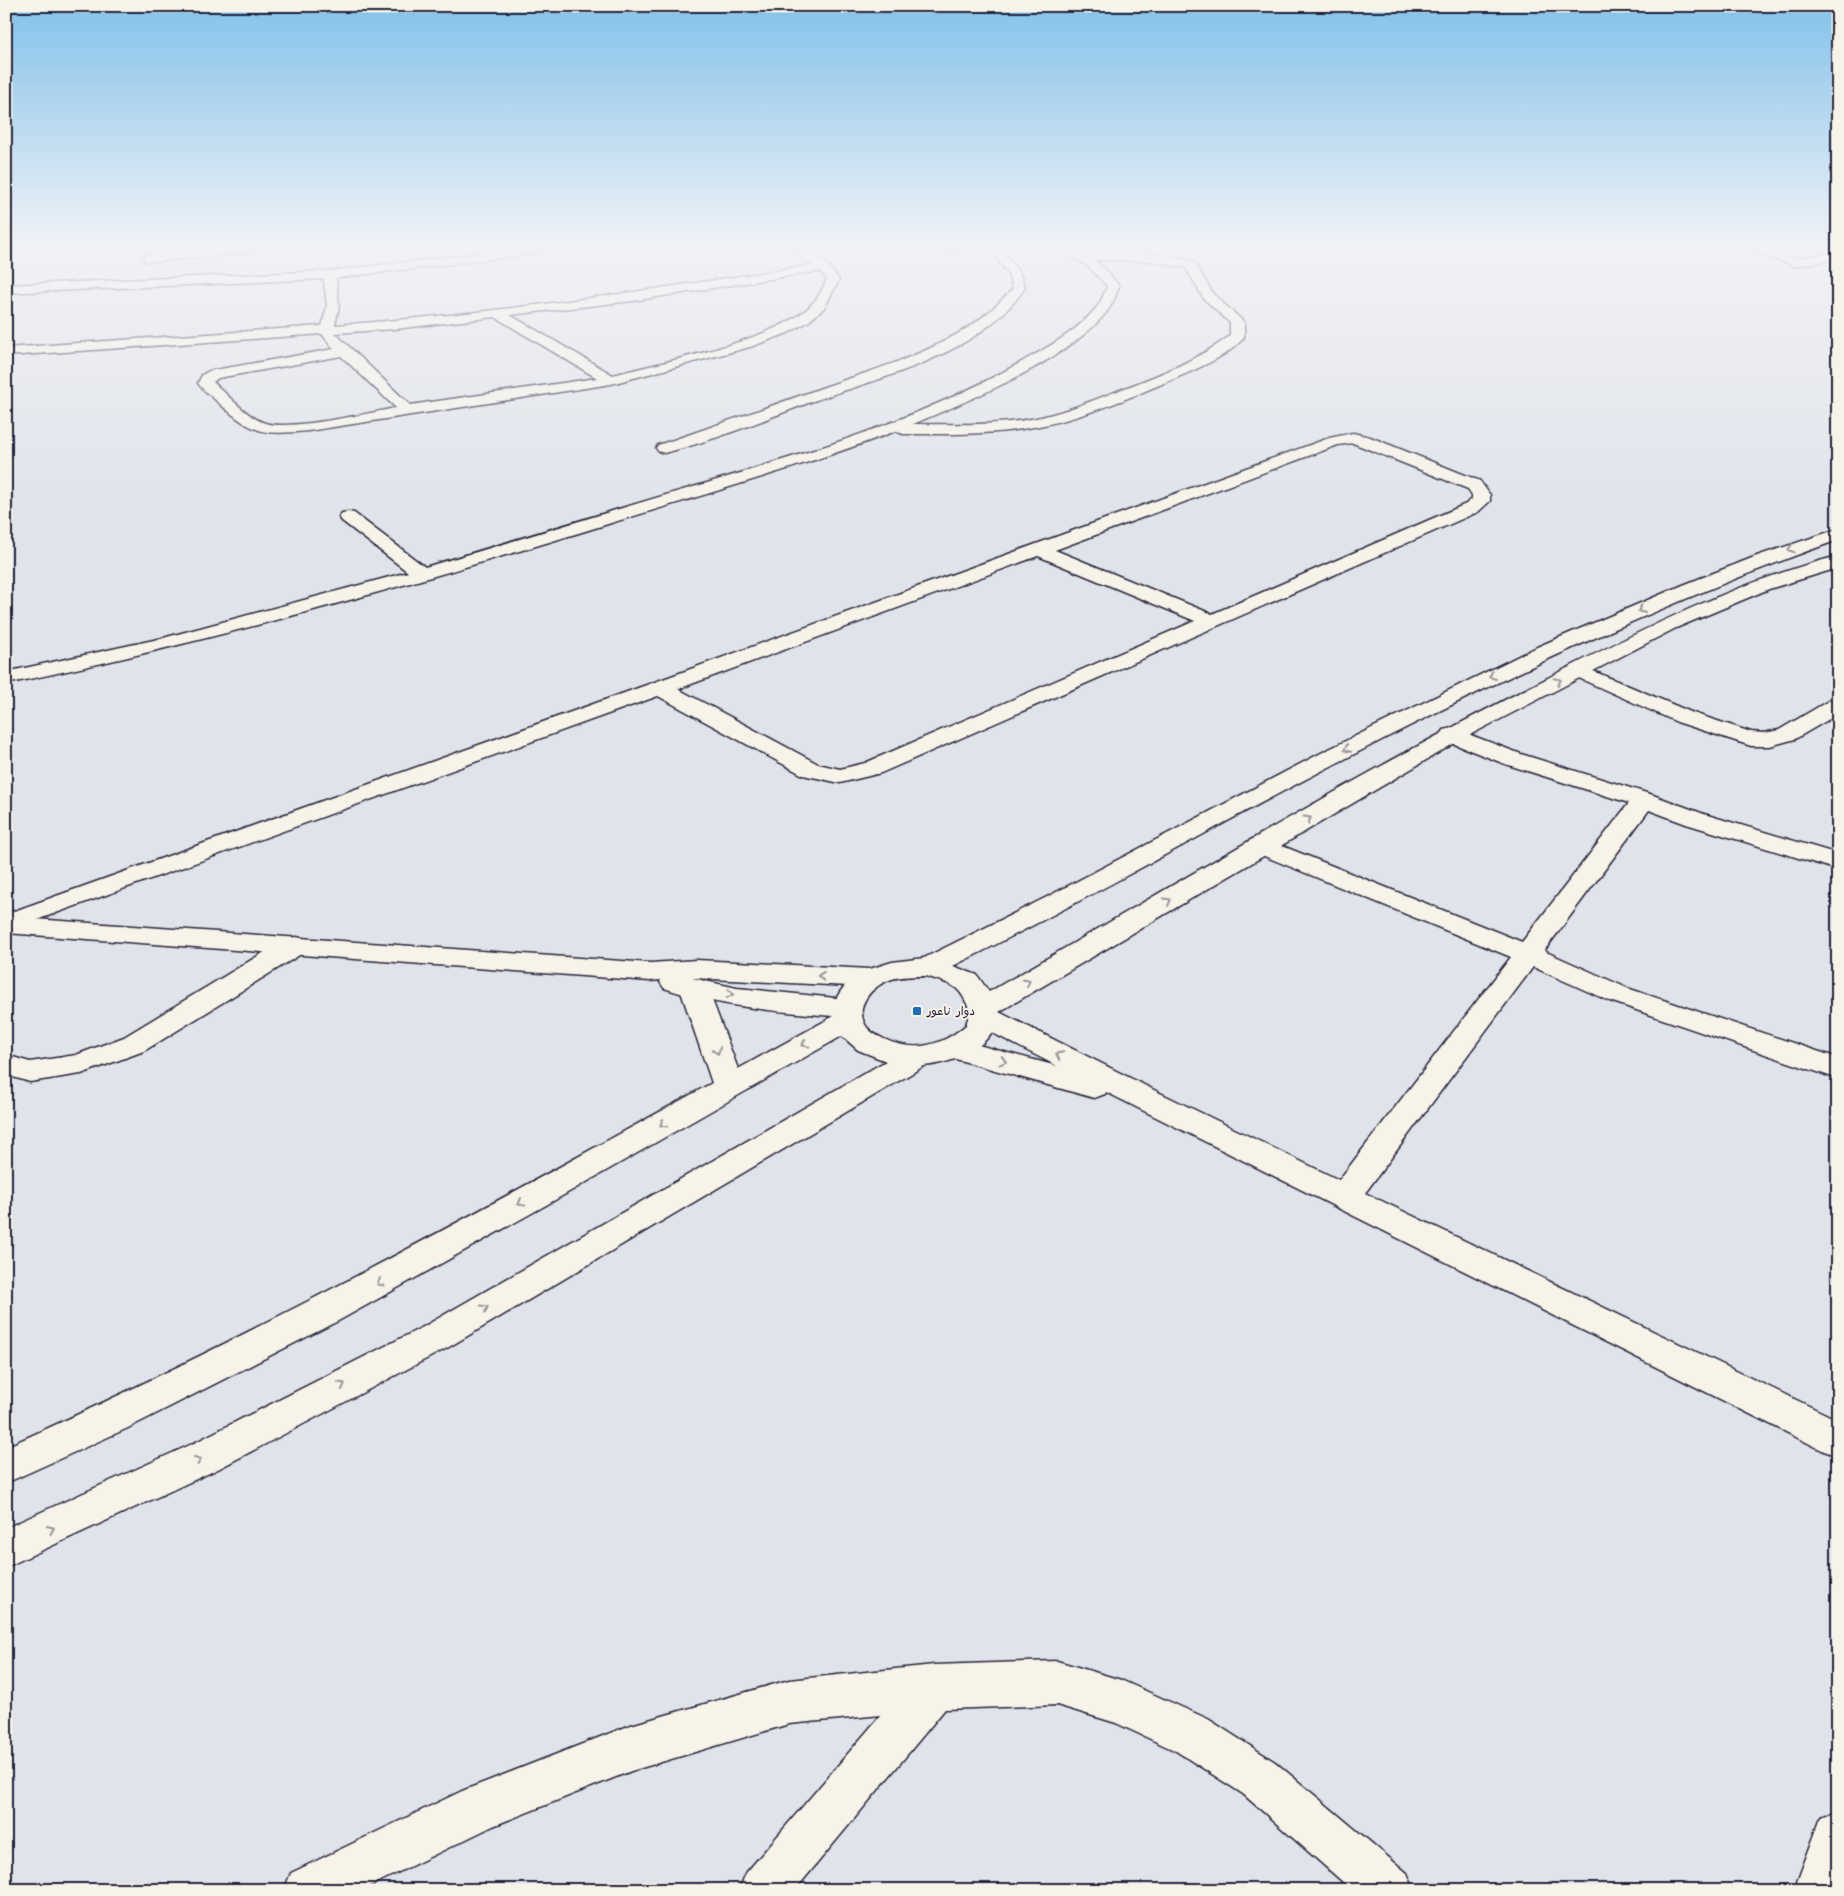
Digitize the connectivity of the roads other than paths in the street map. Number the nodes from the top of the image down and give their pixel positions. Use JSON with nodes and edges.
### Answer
{"nodes":[{"id":1,"x":223,"y":338,"type":"edge"},
{"id":2,"x":333,"y":338,"type":"edge"},
{"id":3,"x":541,"y":338,"type":"edge"},
{"id":4,"x":760,"y":338,"type":"edge"},
{"id":5,"x":960,"y":338,"type":"edge"},
{"id":6,"x":1068,"y":338,"type":"edge"},
{"id":7,"x":1236,"y":338,"type":"edge"},
{"id":8,"x":344,"y":351,"type":"junction"},
{"id":9,"x":6,"y":352,"type":"edge"},
{"id":10,"x":611,"y":380,"type":"junction"},
{"id":11,"x":407,"y":410,"type":"junction"},
{"id":12,"x":892,"y":428,"type":"junction"},
{"id":13,"x":664,"y":448,"type":"dead end"},
{"id":14,"x":348,"y":517,"type":"dead end"},
{"id":15,"x":1838,"y":534,"type":"edge"},
{"id":16,"x":1039,"y":550,"type":"junction"},
{"id":17,"x":1838,"y":562,"type":"edge"},
{"id":18,"x":423,"y":575,"type":"junction"},
{"id":19,"x":1213,"y":621,"type":"junction"},
{"id":20,"x":1579,"y":670,"type":"junction"},
{"id":21,"x":6,"y":678,"type":"edge"},
{"id":22,"x":660,"y":688,"type":"junction"},
{"id":23,"x":1838,"y":705,"type":"edge"},
{"id":24,"x":1452,"y":735,"type":"junction"},
{"id":25,"x":1644,"y":800,"type":"junction"},
{"id":26,"x":1261,"y":846,"type":"junction"},
{"id":27,"x":1838,"y":862,"type":"edge"},
{"id":28,"x":6,"y":924,"type":"edge"},
{"id":29,"x":296,"y":945,"type":"junction"},
{"id":30,"x":1528,"y":954,"type":"junction"},
{"id":31,"x":929,"y":968,"type":"junction"},
{"id":32,"x":650,"y":972,"type":"junction"},
{"id":33,"x":869,"y":978,"type":"junction"},
{"id":34,"x":694,"y":989,"type":"junction"},
{"id":35,"x":985,"y":1012,"type":"junction"},
{"id":36,"x":847,"y":1015,"type":"junction"},
{"id":37,"x":956,"y":1049,"type":"junction"},
{"id":38,"x":917,"y":1057,"type":"junction"},
{"id":39,"x":6,"y":1065,"type":"edge"},
{"id":40,"x":1838,"y":1069,"type":"edge"},
{"id":41,"x":729,"y":1086,"type":"junction"},
{"id":42,"x":1149,"y":1101,"type":"junction"},
{"id":43,"x":1344,"y":1196,"type":"junction"},
{"id":44,"x":1838,"y":1439,"type":"edge"},
{"id":45,"x":6,"y":1466,"type":"edge"},
{"id":46,"x":6,"y":1548,"type":"edge"},
{"id":47,"x":934,"y":1687,"type":"junction"},
{"id":48,"x":1838,"y":1836,"type":"edge"},
{"id":49,"x":308,"y":1890,"type":"edge"},
{"id":50,"x":763,"y":1890,"type":"edge"},
{"id":51,"x":1390,"y":1890,"type":"edge"},
{"id":52,"x":1818,"y":1890,"type":"edge"}],
"edges":[{"from":1,"to":9,"type":"street"},
{"from":2,"to":8,"type":"street"},
{"from":3,"to":10,"type":"street"},
{"from":4,"to":10,"type":"street"},
{"from":5,"to":13,"type":"street"},
{"from":6,"to":12,"type":"street"},
{"from":7,"to":12,"type":"street"},
{"from":8,"to":11,"type":"street"},
{"from":8,"to":11,"type":"street"},
{"from":10,"to":11,"type":"street"},
{"from":12,"to":18,"type":"street"},
{"from":14,"to":18,"type":"street"},
{"from":15,"to":31,"type":"street","one_way":true},
{"from":16,"to":19,"type":"street"},
{"from":16,"to":19,"type":"street"},
{"from":16,"to":22,"type":"street"},
{"from":17,"to":20,"type":"street"},
{"from":18,"to":21,"type":"street"},
{"from":19,"to":22,"type":"street"},
{"from":20,"to":23,"type":"street"},
{"from":24,"to":20,"type":"street","one_way":true},
{"from":22,"to":28,"type":"street"},
{"from":24,"to":25,"type":"street"},
{"from":26,"to":24,"type":"street","one_way":true},
{"from":25,"to":27,"type":"street"},
{"from":25,"to":30,"type":"street"},
{"from":26,"to":30,"type":"street"},
{"from":35,"to":26,"type":"street","one_way":true},
{"from":28,"to":29,"type":"street"},
{"from":29,"to":32,"type":"street"},
{"from":29,"to":39,"type":"street"},
{"from":30,"to":40,"type":"street"},
{"from":30,"to":43,"type":"street"},
{"from":31,"to":33,"type":"street"},
{"from":31,"to":35,"type":"street"},
{"from":33,"to":32,"type":"street","one_way":true},
{"from":32,"to":34,"type":"street"},
{"from":33,"to":36,"type":"street"},
{"from":34,"to":36,"type":"street","one_way":true},
{"from":34,"to":41,"type":"street","one_way":true},
{"from":35,"to":37,"type":"street"},
{"from":42,"to":35,"type":"street","one_way":true},
{"from":36,"to":38,"type":"street"},
{"from":36,"to":41,"type":"street","one_way":true},
{"from":37,"to":38,"type":"street"},
{"from":37,"to":42,"type":"street","one_way":true},
{"from":46,"to":38,"type":"street","one_way":true},
{"from":41,"to":45,"type":"street","one_way":true},
{"from":42,"to":43,"type":"street"},
{"from":43,"to":44,"type":"street"},
{"from":47,"to":49,"type":"street"},
{"from":47,"to":50,"type":"street"},
{"from":47,"to":51,"type":"street"},
{"from":48,"to":52,"type":"street"}]}
